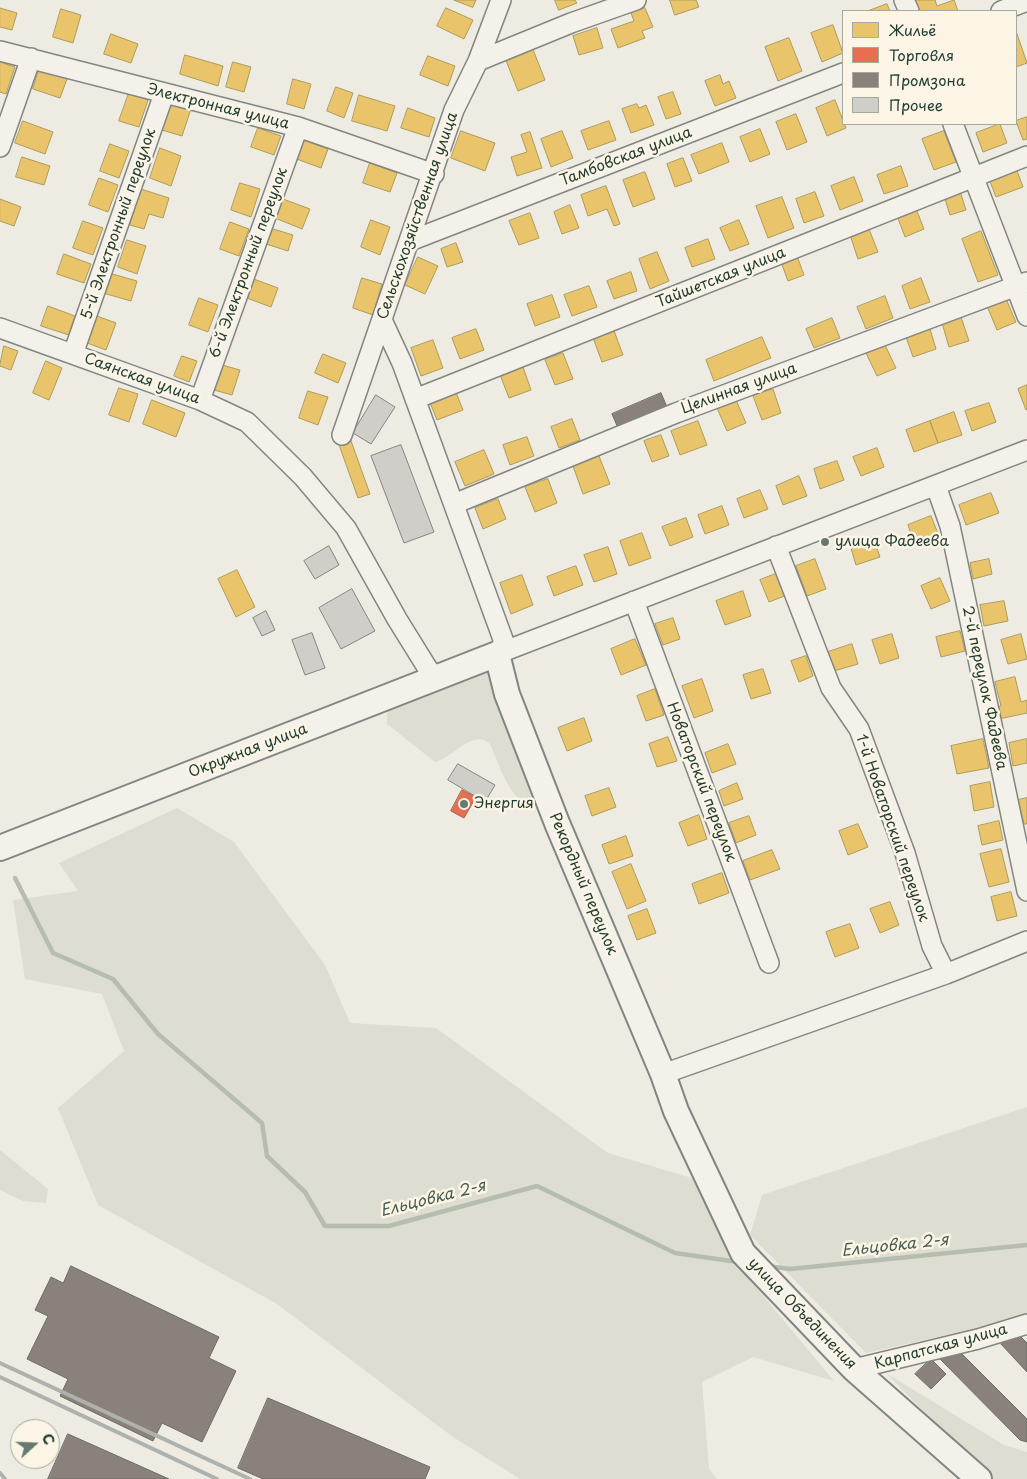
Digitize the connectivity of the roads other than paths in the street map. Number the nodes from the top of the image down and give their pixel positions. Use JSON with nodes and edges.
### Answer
{"nodes":[{"id":1,"x":501,"y":0,"type":"edge"},
{"id":2,"x":636,"y":0,"type":"edge"},
{"id":3,"x":1027,"y":1,"type":"edge"},
{"id":4,"x":1004,"y":10,"type":"edge"},
{"id":5,"x":0,"y":51,"type":"edge"},
{"id":6,"x":31,"y":58,"type":"junction"},
{"id":7,"x":478,"y":61,"type":"junction"},
{"id":8,"x":842,"y":73,"type":"edge"},
{"id":9,"x":164,"y":94,"type":"junction"},
{"id":10,"x":953,"y":125,"type":"edge"},
{"id":11,"x":298,"y":127,"type":"junction"},
{"id":12,"x":0,"y":147,"type":"edge"},
{"id":13,"x":1027,"y":156,"type":"edge"},
{"id":14,"x":434,"y":174,"type":"junction"},
{"id":15,"x":974,"y":176,"type":"junction"},
{"id":16,"x":410,"y":241,"type":"junction"},
{"id":17,"x":1022,"y":284,"type":"edge"},
{"id":18,"x":1027,"y":316,"type":"edge"},
{"id":19,"x":382,"y":320,"type":"junction"},
{"id":20,"x":0,"y":328,"type":"edge"},
{"id":21,"x":73,"y":354,"type":"junction"},
{"id":22,"x":415,"y":399,"type":"junction"},
{"id":23,"x":200,"y":400,"type":"junction"},
{"id":24,"x":342,"y":435,"type":"dead end"},
{"id":25,"x":1027,"y":450,"type":"edge"},
{"id":26,"x":936,"y":486,"type":"junction"},
{"id":27,"x":454,"y":504,"type":"junction"},
{"id":28,"x":776,"y":546,"type":"junction"},
{"id":29,"x":634,"y":601,"type":"junction"},
{"id":30,"x":497,"y":654,"type":"junction"},
{"id":31,"x":437,"y":678,"type":"junction"},
{"id":32,"x":0,"y":848,"type":"edge"},
{"id":33,"x":1027,"y":891,"type":"edge"},
{"id":34,"x":1027,"y":941,"type":"edge"},
{"id":35,"x":769,"y":963,"type":"dead end"},
{"id":36,"x":946,"y":974,"type":"junction"},
{"id":37,"x":663,"y":1074,"type":"junction"},
{"id":38,"x":676,"y":1111,"type":"joint"},
{"id":39,"x":1027,"y":1324,"type":"edge"},
{"id":40,"x":854,"y":1369,"type":"junction"},
{"id":41,"x":979,"y":1479,"type":"edge"}],
"edges":[{"from":1,"to":7,"type":"street","name":"Сельскохозяйственная улица"},
{"from":2,"to":7,"type":"street"},
{"from":3,"to":4,"type":"street"},
{"from":5,"to":6,"type":"street","name":"Электронная улица"},
{"from":6,"to":9,"type":"street","name":"Электронная улица"},
{"from":6,"to":12,"type":"street"},
{"from":7,"to":14,"type":"street","name":"Сельскохозяйственная улица"},
{"from":8,"to":16,"type":"street","name":"Тамбовская улица"},
{"from":9,"to":11,"type":"street","name":"Электронная улица"},
{"from":9,"to":21,"type":"street","name":"5-й Электронный переулок"},
{"from":10,"to":15,"type":"street"},
{"from":11,"to":14,"type":"street","name":"Электронная улица"},
{"from":11,"to":23,"type":"street","name":"6-й Электронный переулок"},
{"from":13,"to":15,"type":"street","name":"Тайшетская улица"},
{"from":14,"to":16,"type":"street","name":"Сельскохозяйственная улица"},
{"from":15,"to":17,"type":"street"},
{"from":15,"to":22,"type":"street","name":"Тайшетская улица"},
{"from":16,"to":19,"type":"street","name":"Сельскохозяйственная улица"},
{"from":17,"to":18,"type":"street"},
{"from":17,"to":27,"type":"street","name":"Целинная улица"},
{"from":19,"to":22,"type":"street"},
{"from":19,"to":24,"type":"street","name":"Сельскохозяйственная улица"},
{"from":20,"to":21,"type":"street","name":"Саянская улица"},
{"from":21,"to":23,"type":"street","name":"Саянская улица"},
{"from":22,"to":27,"type":"street"},
{"from":23,"to":31,"type":"street","name":"Саянская улица"},
{"from":25,"to":26,"type":"street"},
{"from":26,"to":28,"type":"street"},
{"from":26,"to":33,"type":"street","name":"2-й переулок Фадеева"},
{"from":27,"to":30,"type":"street"},
{"from":28,"to":29,"type":"street"},
{"from":28,"to":36,"type":"street","name":"1-й Новаторский переулок"},
{"from":29,"to":30,"type":"street"},
{"from":29,"to":35,"type":"street","name":"Новаторский переулок"},
{"from":30,"to":31,"type":"main road","name":"Окружная улица"},
{"from":30,"to":37,"type":"main road","name":"Рекордный переулок"},
{"from":31,"to":32,"type":"main road","name":"Окружная улица"},
{"from":34,"to":36,"type":"street"},
{"from":36,"to":37,"type":"street"},
{"from":37,"to":38,"type":"main road","name":"Рекордный переулок"},
{"from":38,"to":40,"type":"main road","name":"улица Объединения"},
{"from":39,"to":40,"type":"street","name":"Карпатская улица"},
{"from":40,"to":41,"type":"main road","name":"улица Объединения"}]}
